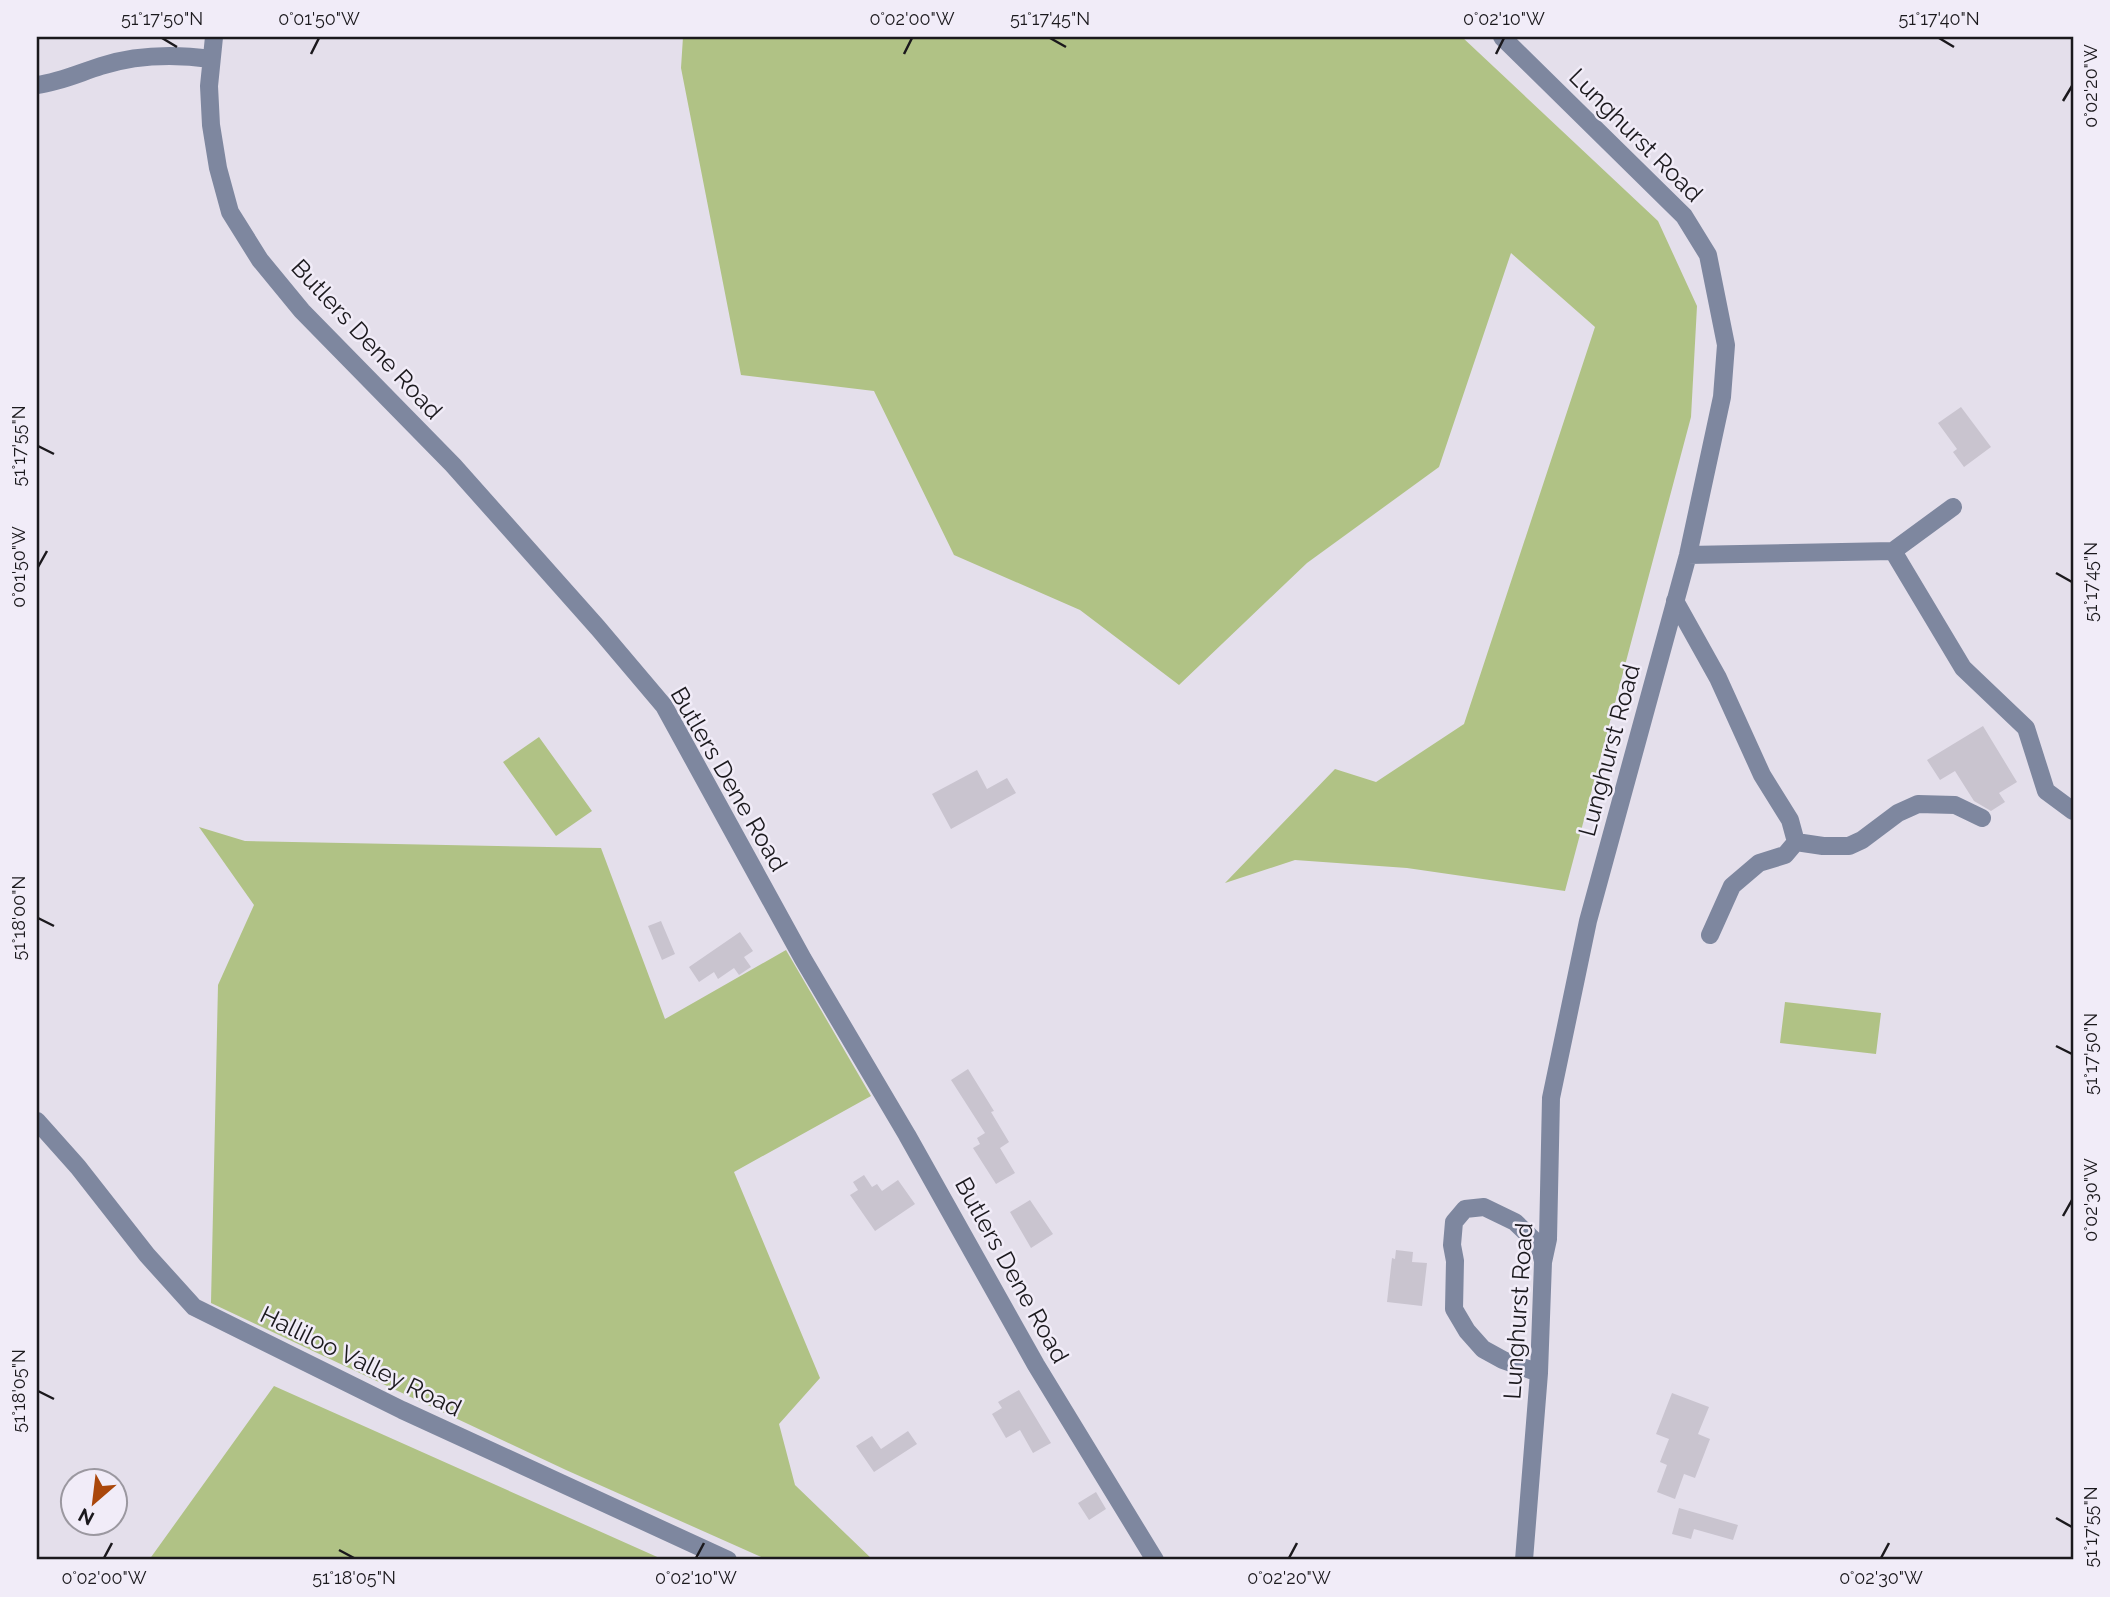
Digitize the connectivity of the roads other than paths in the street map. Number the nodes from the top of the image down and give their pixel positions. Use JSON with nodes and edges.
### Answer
{"nodes":[{"id":1,"x":214,"y":37,"type":"edge"},
{"id":2,"x":1502,"y":37,"type":"edge"},
{"id":3,"x":211,"y":59,"type":"junction"},
{"id":4,"x":37,"y":85,"type":"edge"},
{"id":5,"x":1953,"y":507,"type":"dead end"},
{"id":6,"x":1893,"y":551,"type":"junction"},
{"id":7,"x":1688,"y":555,"type":"junction"},
{"id":8,"x":1675,"y":601,"type":"junction"},
{"id":9,"x":2073,"y":811,"type":"edge"},
{"id":10,"x":1982,"y":818,"type":"dead end"},
{"id":11,"x":1796,"y":842,"type":"junction"},
{"id":12,"x":1710,"y":935,"type":"dead end"},
{"id":13,"x":37,"y":1121,"type":"edge"},
{"id":14,"x":1544,"y":1262,"type":"junction"},
{"id":15,"x":1539,"y":1373,"type":"junction"},
{"id":16,"x":728,"y":1560,"type":"edge"},
{"id":17,"x":1155,"y":1560,"type":"edge"},
{"id":18,"x":1524,"y":1560,"type":"edge"}],
"edges":[{"from":1,"to":3,"type":"street","name":"Butlers Dene Road"},
{"from":2,"to":7,"type":"street","name":"Lunghurst Road"},
{"from":3,"to":4,"type":"street"},
{"from":3,"to":17,"type":"street","name":"Butlers Dene Road"},
{"from":5,"to":6,"type":"street"},
{"from":6,"to":7,"type":"street"},
{"from":6,"to":9,"type":"street"},
{"from":7,"to":8,"type":"street","name":"Lunghurst Road"},
{"from":8,"to":11,"type":"street"},
{"from":8,"to":14,"type":"street","name":"Lunghurst Road"},
{"from":10,"to":11,"type":"street"},
{"from":11,"to":12,"type":"street"},
{"from":13,"to":16,"type":"street","name":"Halliloo Valley Road"},
{"from":14,"to":15,"type":"street","name":"Lunghurst Road"},
{"from":14,"to":15,"type":"street"},
{"from":15,"to":18,"type":"street","name":"Lunghurst Road"}]}
